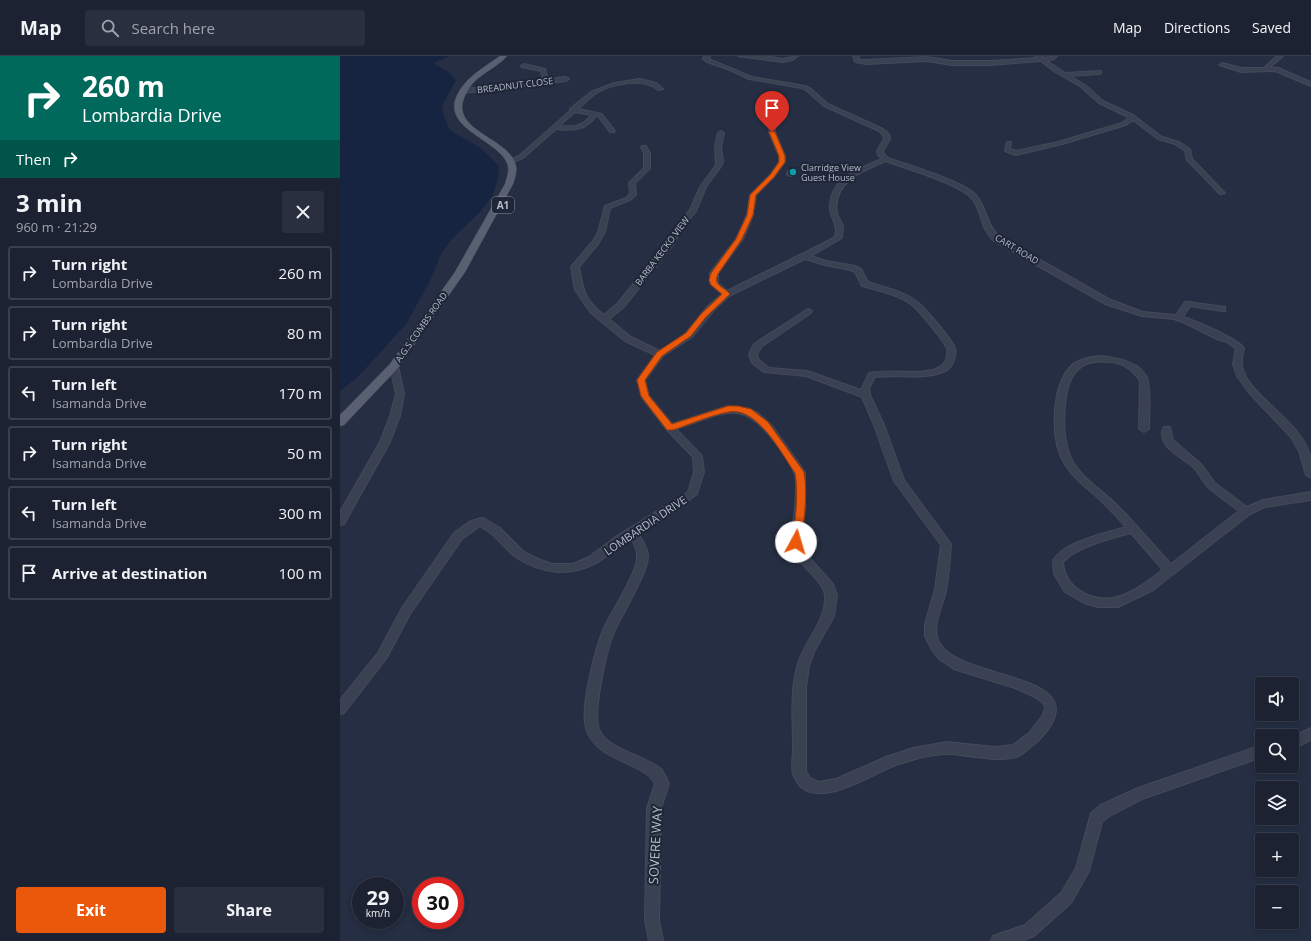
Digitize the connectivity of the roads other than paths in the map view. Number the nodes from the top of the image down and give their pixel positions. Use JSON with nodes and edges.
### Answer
{"nodes":[{"id":1,"x":505,"y":56,"type":"edge"},
{"id":2,"x":707,"y":56,"type":"edge"},
{"id":3,"x":740,"y":56,"type":"edge"},
{"id":4,"x":795,"y":56,"type":"edge"},
{"id":5,"x":856,"y":56,"type":"edge"},
{"id":6,"x":1054,"y":56,"type":"edge"},
{"id":7,"x":1280,"y":56,"type":"edge"},
{"id":8,"x":1285,"y":56,"type":"edge"},
{"id":9,"x":993,"y":57,"type":"edge"},
{"id":10,"x":1041,"y":58,"type":"edge"},
{"id":11,"x":998,"y":62,"type":"junction"},
{"id":12,"x":1222,"y":65,"type":"dead end"},
{"id":13,"x":524,"y":66,"type":"dead end"},
{"id":14,"x":1265,"y":69,"type":"junction"},
{"id":15,"x":1276,"y":69,"type":"junction"},
{"id":16,"x":1099,"y":72,"type":"dead end"},
{"id":17,"x":1064,"y":75,"type":"junction"},
{"id":18,"x":566,"y":79,"type":"dead end"},
{"id":19,"x":546,"y":81,"type":"junction"},
{"id":20,"x":1311,"y":84,"type":"edge"},
{"id":21,"x":660,"y":89,"type":"dead end"},
{"id":22,"x":466,"y":91,"type":"junction"},
{"id":23,"x":572,"y":110,"type":"junction"},
{"id":24,"x":595,"y":113,"type":"junction"},
{"id":25,"x":1131,"y":116,"type":"junction"},
{"id":26,"x":772,"y":122,"type":"dead end"},
{"id":27,"x":553,"y":127,"type":"junction"},
{"id":28,"x":612,"y":131,"type":"dead end"},
{"id":29,"x":721,"y":133,"type":"dead end"},
{"id":30,"x":1009,"y":142,"type":"dead end"},
{"id":31,"x":644,"y":147,"type":"dead end"},
{"id":32,"x":886,"y":159,"type":"junction"},
{"id":33,"x":512,"y":160,"type":"junction"},
{"id":34,"x":1222,"y":193,"type":"dead end"},
{"id":35,"x":804,"y":256,"type":"junction"},
{"id":36,"x":726,"y":294,"type":"junction"},
{"id":37,"x":1222,"y":309,"type":"dead end"},
{"id":38,"x":808,"y":311,"type":"dead end"},
{"id":39,"x":1178,"y":318,"type":"junction"},
{"id":40,"x":605,"y":319,"type":"junction"},
{"id":41,"x":660,"y":354,"type":"junction"},
{"id":42,"x":394,"y":366,"type":"junction"},
{"id":43,"x":866,"y":395,"type":"junction"},
{"id":44,"x":340,"y":422,"type":"edge"},
{"id":45,"x":670,"y":428,"type":"junction"},
{"id":46,"x":1144,"y":429,"type":"dead end"},
{"id":47,"x":1167,"y":430,"type":"dead end"},
{"id":48,"x":1311,"y":475,"type":"edge"},
{"id":49,"x":1311,"y":496,"type":"edge"},
{"id":50,"x":1246,"y":511,"type":"junction"},
{"id":51,"x":340,"y":522,"type":"edge"},
{"id":52,"x":1132,"y":529,"type":"junction"},
{"id":53,"x":633,"y":533,"type":"junction"},
{"id":54,"x":1170,"y":570,"type":"junction"},
{"id":55,"x":340,"y":709,"type":"edge"},
{"id":56,"x":1311,"y":734,"type":"edge"},
{"id":57,"x":1299,"y":740,"type":"edge"},
{"id":58,"x":1255,"y":753,"type":"edge"},
{"id":59,"x":656,"y":941,"type":"edge"},
{"id":60,"x":998,"y":941,"type":"edge"}],
"edges":[{"from":1,"to":22,"type":"main road"},
{"from":2,"to":32,"type":"street"},
{"from":3,"to":4,"type":"street"},
{"from":5,"to":11,"type":"street"},
{"from":6,"to":10,"type":"street"},
{"from":7,"to":14,"type":"street"},
{"from":8,"to":15,"type":"street"},
{"from":9,"to":11,"type":"street"},
{"from":10,"to":11,"type":"street"},
{"from":10,"to":17,"type":"street"},
{"from":12,"to":14,"type":"street"},
{"from":13,"to":19,"type":"street"},
{"from":14,"to":15,"type":"street"},
{"from":15,"to":20,"type":"street"},
{"from":16,"to":17,"type":"street"},
{"from":17,"to":25,"type":"street"},
{"from":18,"to":19,"type":"street","name":"BREADNUT CLOSE"},
{"from":19,"to":22,"type":"street","name":"BREADNUT CLOSE"},
{"from":21,"to":23,"type":"street"},
{"from":22,"to":33,"type":"main road"},
{"from":23,"to":24,"type":"street"},
{"from":23,"to":27,"type":"street"},
{"from":24,"to":27,"type":"street"},
{"from":24,"to":28,"type":"street"},
{"from":25,"to":30,"type":"street"},
{"from":25,"to":34,"type":"street"},
{"from":26,"to":36,"type":"street"},
{"from":27,"to":33,"type":"street"},
{"from":29,"to":40,"type":"street","name":"BARBA KECKO VIEW"},
{"from":31,"to":40,"type":"street"},
{"from":32,"to":35,"type":"street","name":"LOMBARDIA DRIVE"},
{"from":32,"to":39,"type":"street","name":"CART ROAD"},
{"from":33,"to":42,"type":"main road","name":"A.G.S COMBS ROAD","number":"A1"},
{"from":35,"to":36,"type":"street","name":"LOMBARDIA DRIVE"},
{"from":35,"to":43,"type":"street"},
{"from":36,"to":41,"type":"street","name":"LOMBARDIA DRIVE"},
{"from":37,"to":39,"type":"street"},
{"from":38,"to":43,"type":"street"},
{"from":39,"to":48,"type":"street","name":"CART ROAD"},
{"from":40,"to":41,"type":"street"},
{"from":41,"to":45,"type":"street","name":"LOMBARDIA DRIVE"},
{"from":42,"to":44,"type":"main road","number":"A1"},
{"from":42,"to":51,"type":"street"},
{"from":43,"to":45,"type":"street"},
{"from":45,"to":53,"type":"street","name":"LOMBARDIA DRIVE"},
{"from":46,"to":52,"type":"street"},
{"from":47,"to":50,"type":"street"},
{"from":49,"to":50,"type":"street"},
{"from":50,"to":54,"type":"street"},
{"from":52,"to":54,"type":"street"},
{"from":52,"to":54,"type":"street"},
{"from":53,"to":55,"type":"street","name":"LOMBARDIA DRIVE"},
{"from":53,"to":59,"type":"street","name":"SOVERE WAY"},
{"from":56,"to":57,"type":"street"},
{"from":58,"to":60,"type":"street"}]}
